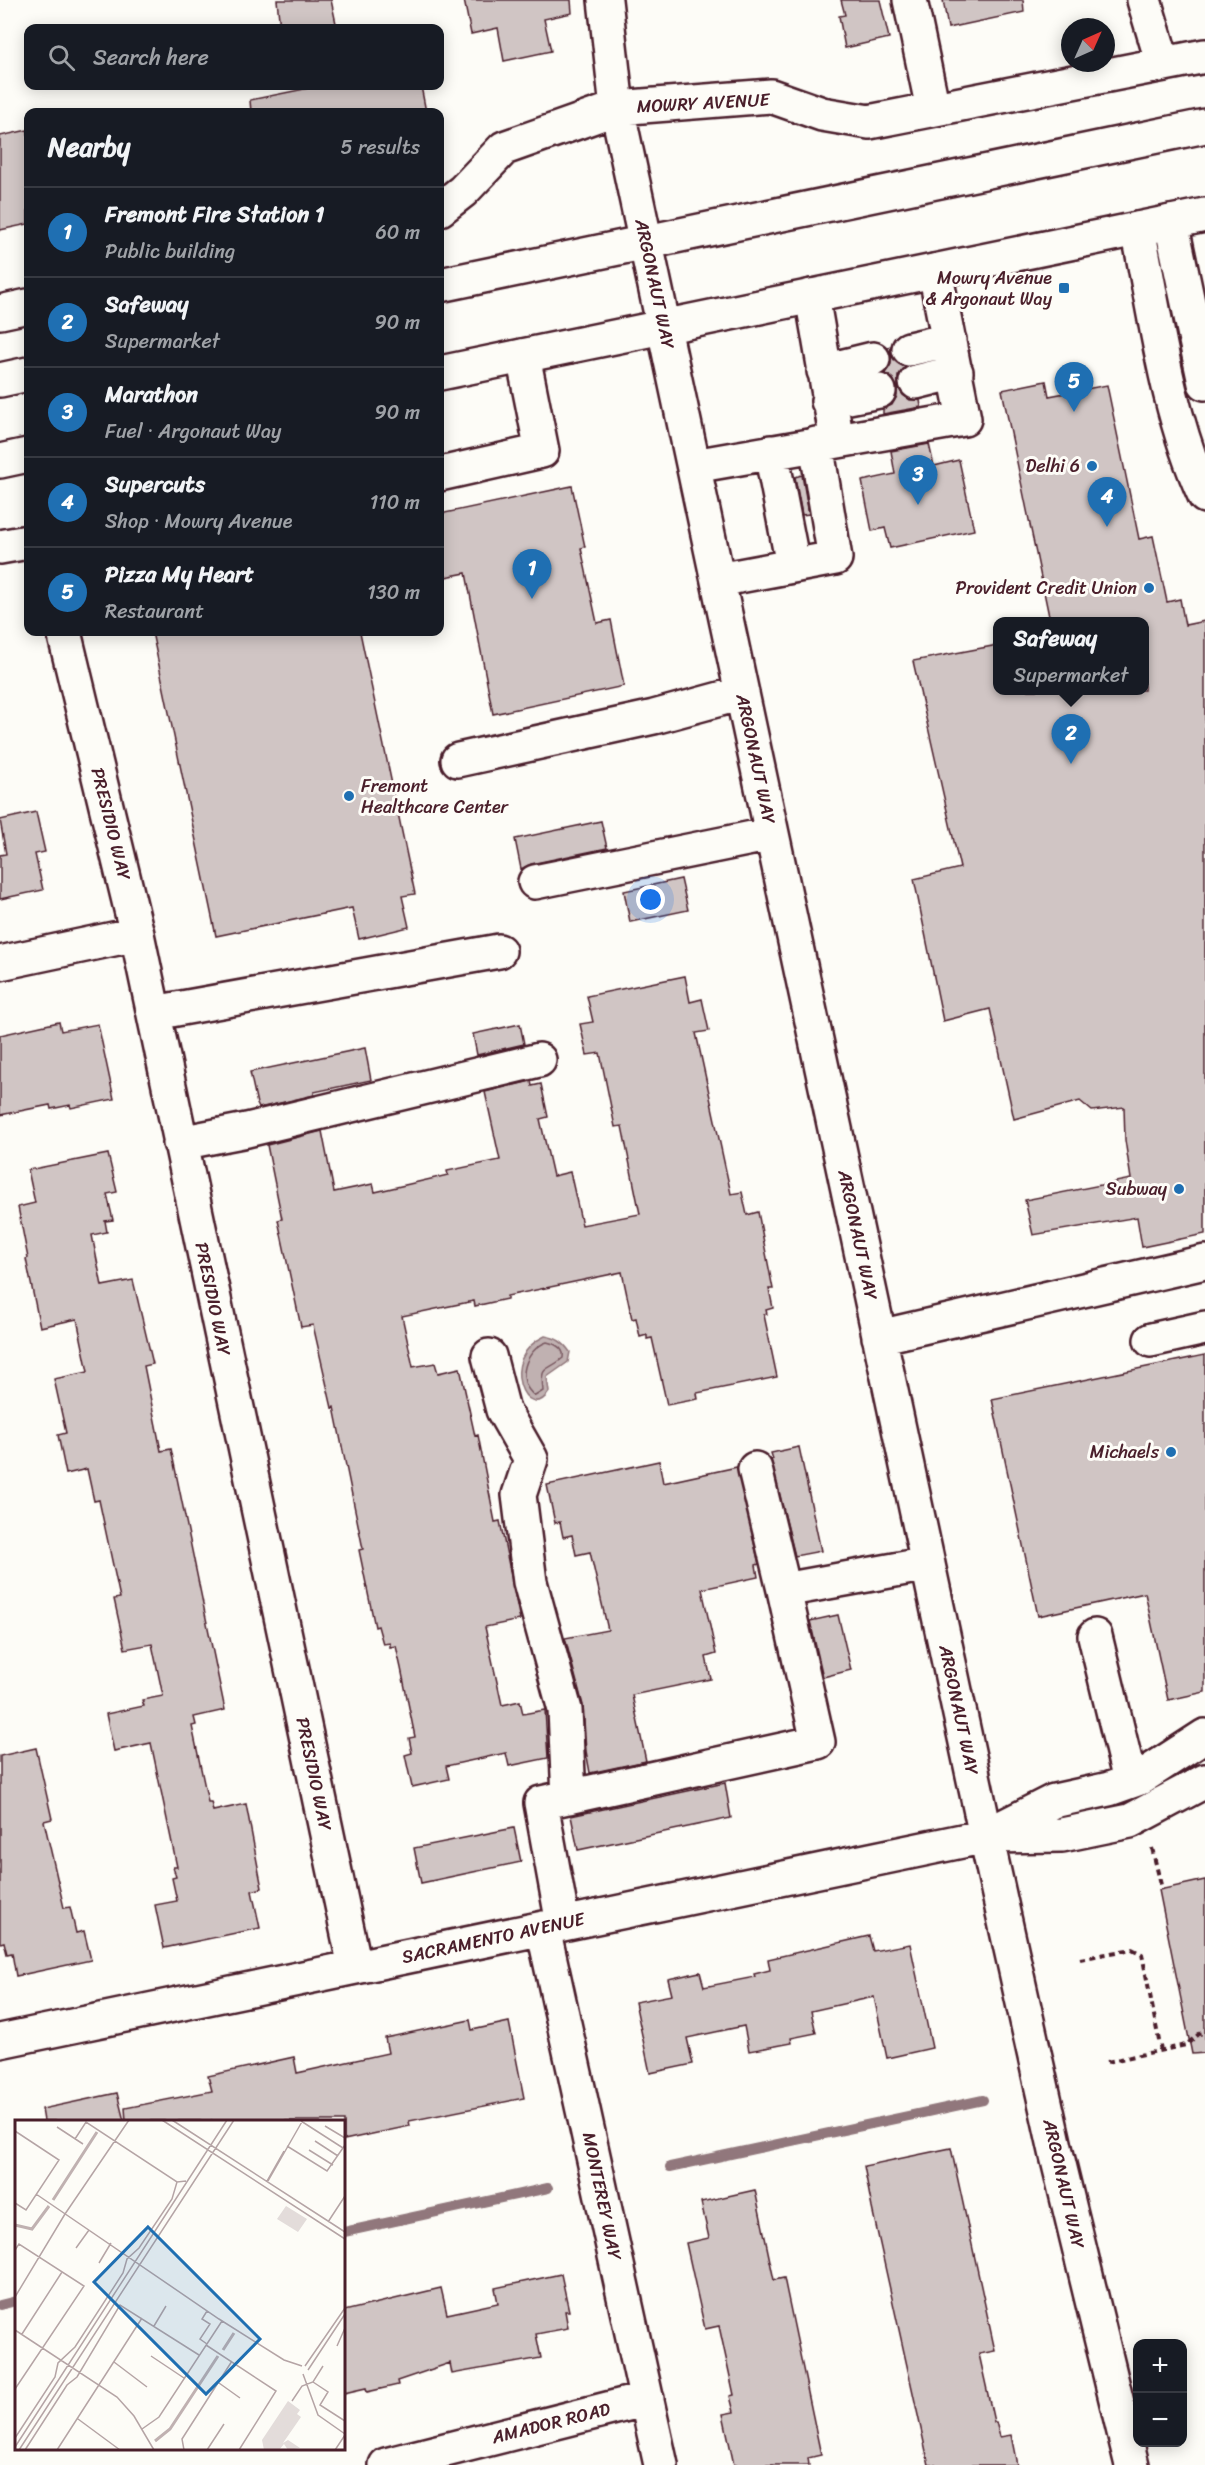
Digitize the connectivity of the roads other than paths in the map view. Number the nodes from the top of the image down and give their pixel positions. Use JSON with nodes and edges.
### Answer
{"nodes":[{"id":1,"x":605,"y":0,"type":"edge"},
{"id":2,"x":910,"y":0,"type":"edge"},
{"id":3,"x":1144,"y":0,"type":"edge"},
{"id":4,"x":1205,"y":56,"type":"edge"},
{"id":5,"x":1163,"y":64,"type":"junction"},
{"id":6,"x":617,"y":108,"type":"junction"},
{"id":7,"x":933,"y":110,"type":"junction"},
{"id":8,"x":1205,"y":126,"type":"edge"},
{"id":9,"x":444,"y":206,"type":"edge"},
{"id":10,"x":1205,"y":215,"type":"edge"},
{"id":11,"x":1171,"y":222,"type":"junction"},
{"id":12,"x":1138,"y":229,"type":"junction"},
{"id":13,"x":646,"y":240,"type":"junction"},
{"id":14,"x":935,"y":271,"type":"junction"},
{"id":15,"x":444,"y":284,"type":"edge"},
{"id":16,"x":812,"y":296,"type":"junction"},
{"id":17,"x":24,"y":307,"type":"edge"},
{"id":18,"x":0,"y":312,"type":"edge"},
{"id":19,"x":664,"y":326,"type":"junction"},
{"id":20,"x":949,"y":339,"type":"junction"},
{"id":21,"x":909,"y":349,"type":"dead end"},
{"id":22,"x":523,"y":356,"type":"junction"},
{"id":23,"x":873,"y":359,"type":"dead end"},
{"id":24,"x":444,"y":372,"type":"edge"},
{"id":25,"x":956,"y":372,"type":"junction"},
{"id":26,"x":24,"y":375,"type":"edge"},
{"id":27,"x":0,"y":380,"type":"edge"},
{"id":28,"x":916,"y":382,"type":"dead end"},
{"id":29,"x":1205,"y":383,"type":"edge"},
{"id":30,"x":826,"y":386,"type":"junction"},
{"id":31,"x":879,"y":391,"type":"dead end"},
{"id":32,"x":826,"y":442,"type":"junction"},
{"id":33,"x":771,"y":452,"type":"junction"},
{"id":34,"x":24,"y":456,"type":"edge"},
{"id":35,"x":0,"y":461,"type":"edge"},
{"id":36,"x":694,"y":466,"type":"junction"},
{"id":37,"x":444,"y":473,"type":"edge"},
{"id":38,"x":1205,"y":496,"type":"edge"},
{"id":39,"x":24,"y":543,"type":"edge"},
{"id":40,"x":0,"y":547,"type":"edge"},
{"id":41,"x":794,"y":565,"type":"junction"},
{"id":42,"x":718,"y":580,"type":"junction"},
{"id":43,"x":65,"y":636,"type":"edge"},
{"id":44,"x":742,"y":693,"type":"junction"},
{"id":45,"x":458,"y":760,"type":"dead end"},
{"id":46,"x":772,"y":834,"type":"junction"},
{"id":47,"x":535,"y":882,"type":"dead end"},
{"id":48,"x":137,"y":934,"type":"junction"},
{"id":49,"x":499,"y":951,"type":"dead end"},
{"id":50,"x":0,"y":963,"type":"edge"},
{"id":51,"x":154,"y":1013,"type":"junction"},
{"id":52,"x":539,"y":1060,"type":"dead end"},
{"id":53,"x":180,"y":1143,"type":"junction"},
{"id":54,"x":1205,"y":1262,"type":"edge"},
{"id":55,"x":1205,"y":1328,"type":"edge"},
{"id":56,"x":879,"y":1337,"type":"junction"},
{"id":57,"x":1151,"y":1340,"type":"dead end"},
{"id":58,"x":489,"y":1356,"type":"dead end"},
{"id":59,"x":755,"y":1469,"type":"dead end"},
{"id":60,"x":928,"y":1564,"type":"junction"},
{"id":61,"x":784,"y":1590,"type":"junction"},
{"id":62,"x":1095,"y":1636,"type":"dead end"},
{"id":63,"x":1205,"y":1736,"type":"edge"},
{"id":64,"x":1130,"y":1781,"type":"junction"},
{"id":65,"x":1205,"y":1781,"type":"edge"},
{"id":66,"x":568,"y":1797,"type":"junction"},
{"id":67,"x":986,"y":1836,"type":"junction"},
{"id":68,"x":553,"y":1926,"type":"junction"},
{"id":69,"x":355,"y":1967,"type":"junction"},
{"id":70,"x":0,"y":2041,"type":"edge"},
{"id":71,"x":647,"y":2399,"type":"junction"},
{"id":72,"x":386,"y":2465,"type":"edge"},
{"id":73,"x":661,"y":2465,"type":"edge"},
{"id":74,"x":1132,"y":2465,"type":"edge"}],
"edges":[{"from":1,"to":6,"type":"street","name":"ARGONAUT WAY"},
{"from":2,"to":7,"type":"street"},
{"from":3,"to":5,"type":"street"},
{"from":4,"to":5,"type":"street","name":"MOWRY AVENUE"},
{"from":5,"to":7,"type":"street","name":"MOWRY AVENUE"},
{"from":6,"to":7,"type":"street","name":"MOWRY AVENUE"},
{"from":6,"to":9,"type":"street","name":"MOWRY AVENUE"},
{"from":6,"to":13,"type":"street","name":"ARGONAUT WAY"},
{"from":8,"to":13,"type":"street"},
{"from":10,"to":11,"type":"street"},
{"from":11,"to":12,"type":"street"},
{"from":11,"to":29,"type":"street"},
{"from":12,"to":14,"type":"street"},
{"from":12,"to":38,"type":"street"},
{"from":13,"to":15,"type":"street"},
{"from":13,"to":19,"type":"street","name":"ARGONAUT WAY"},
{"from":14,"to":16,"type":"street"},
{"from":14,"to":20,"type":"street"},
{"from":16,"to":19,"type":"street"},
{"from":16,"to":30,"type":"street"},
{"from":17,"to":18,"type":"street"},
{"from":19,"to":22,"type":"street"},
{"from":19,"to":36,"type":"street","name":"ARGONAUT WAY"},
{"from":20,"to":21,"type":"street"},
{"from":20,"to":25,"type":"street"},
{"from":22,"to":24,"type":"street"},
{"from":22,"to":37,"type":"street"},
{"from":23,"to":30,"type":"street"},
{"from":25,"to":28,"type":"street"},
{"from":25,"to":32,"type":"street"},
{"from":26,"to":27,"type":"street"},
{"from":30,"to":31,"type":"street"},
{"from":30,"to":32,"type":"street"},
{"from":32,"to":33,"type":"street"},
{"from":32,"to":41,"type":"street"},
{"from":33,"to":36,"type":"street"},
{"from":33,"to":41,"type":"street"},
{"from":34,"to":35,"type":"street"},
{"from":36,"to":42,"type":"street","name":"ARGONAUT WAY"},
{"from":39,"to":40,"type":"street"},
{"from":41,"to":42,"type":"street"},
{"from":42,"to":44,"type":"street","name":"ARGONAUT WAY"},
{"from":43,"to":48,"type":"street","name":"PRESIDIO WAY"},
{"from":44,"to":45,"type":"street"},
{"from":44,"to":46,"type":"street","name":"ARGONAUT WAY"},
{"from":46,"to":47,"type":"street"},
{"from":46,"to":56,"type":"street","name":"ARGONAUT WAY"},
{"from":48,"to":50,"type":"street"},
{"from":48,"to":51,"type":"street","name":"PRESIDIO WAY"},
{"from":49,"to":51,"type":"street"},
{"from":51,"to":53,"type":"street","name":"PRESIDIO WAY"},
{"from":52,"to":53,"type":"street"},
{"from":53,"to":69,"type":"street","name":"PRESIDIO WAY"},
{"from":54,"to":56,"type":"street"},
{"from":55,"to":57,"type":"street"},
{"from":56,"to":60,"type":"street","name":"ARGONAUT WAY"},
{"from":58,"to":66,"type":"street"},
{"from":59,"to":61,"type":"street"},
{"from":60,"to":61,"type":"street"},
{"from":60,"to":67,"type":"street","name":"ARGONAUT WAY"},
{"from":61,"to":66,"type":"street"},
{"from":62,"to":64,"type":"street"},
{"from":63,"to":64,"type":"street"},
{"from":64,"to":67,"type":"street"},
{"from":65,"to":67,"type":"street"},
{"from":66,"to":68,"type":"street","name":"MONTEREY WAY"},
{"from":67,"to":68,"type":"street","name":"SACRAMENTO AVENUE"},
{"from":67,"to":74,"type":"street","name":"ARGONAUT WAY"},
{"from":68,"to":69,"type":"street","name":"SACRAMENTO AVENUE"},
{"from":68,"to":71,"type":"street","name":"MONTEREY WAY"},
{"from":69,"to":70,"type":"street","name":"SACRAMENTO AVENUE"},
{"from":71,"to":72,"type":"street","name":"AMADOR ROAD"},
{"from":71,"to":73,"type":"street","name":"MONTEREY WAY"}]}
